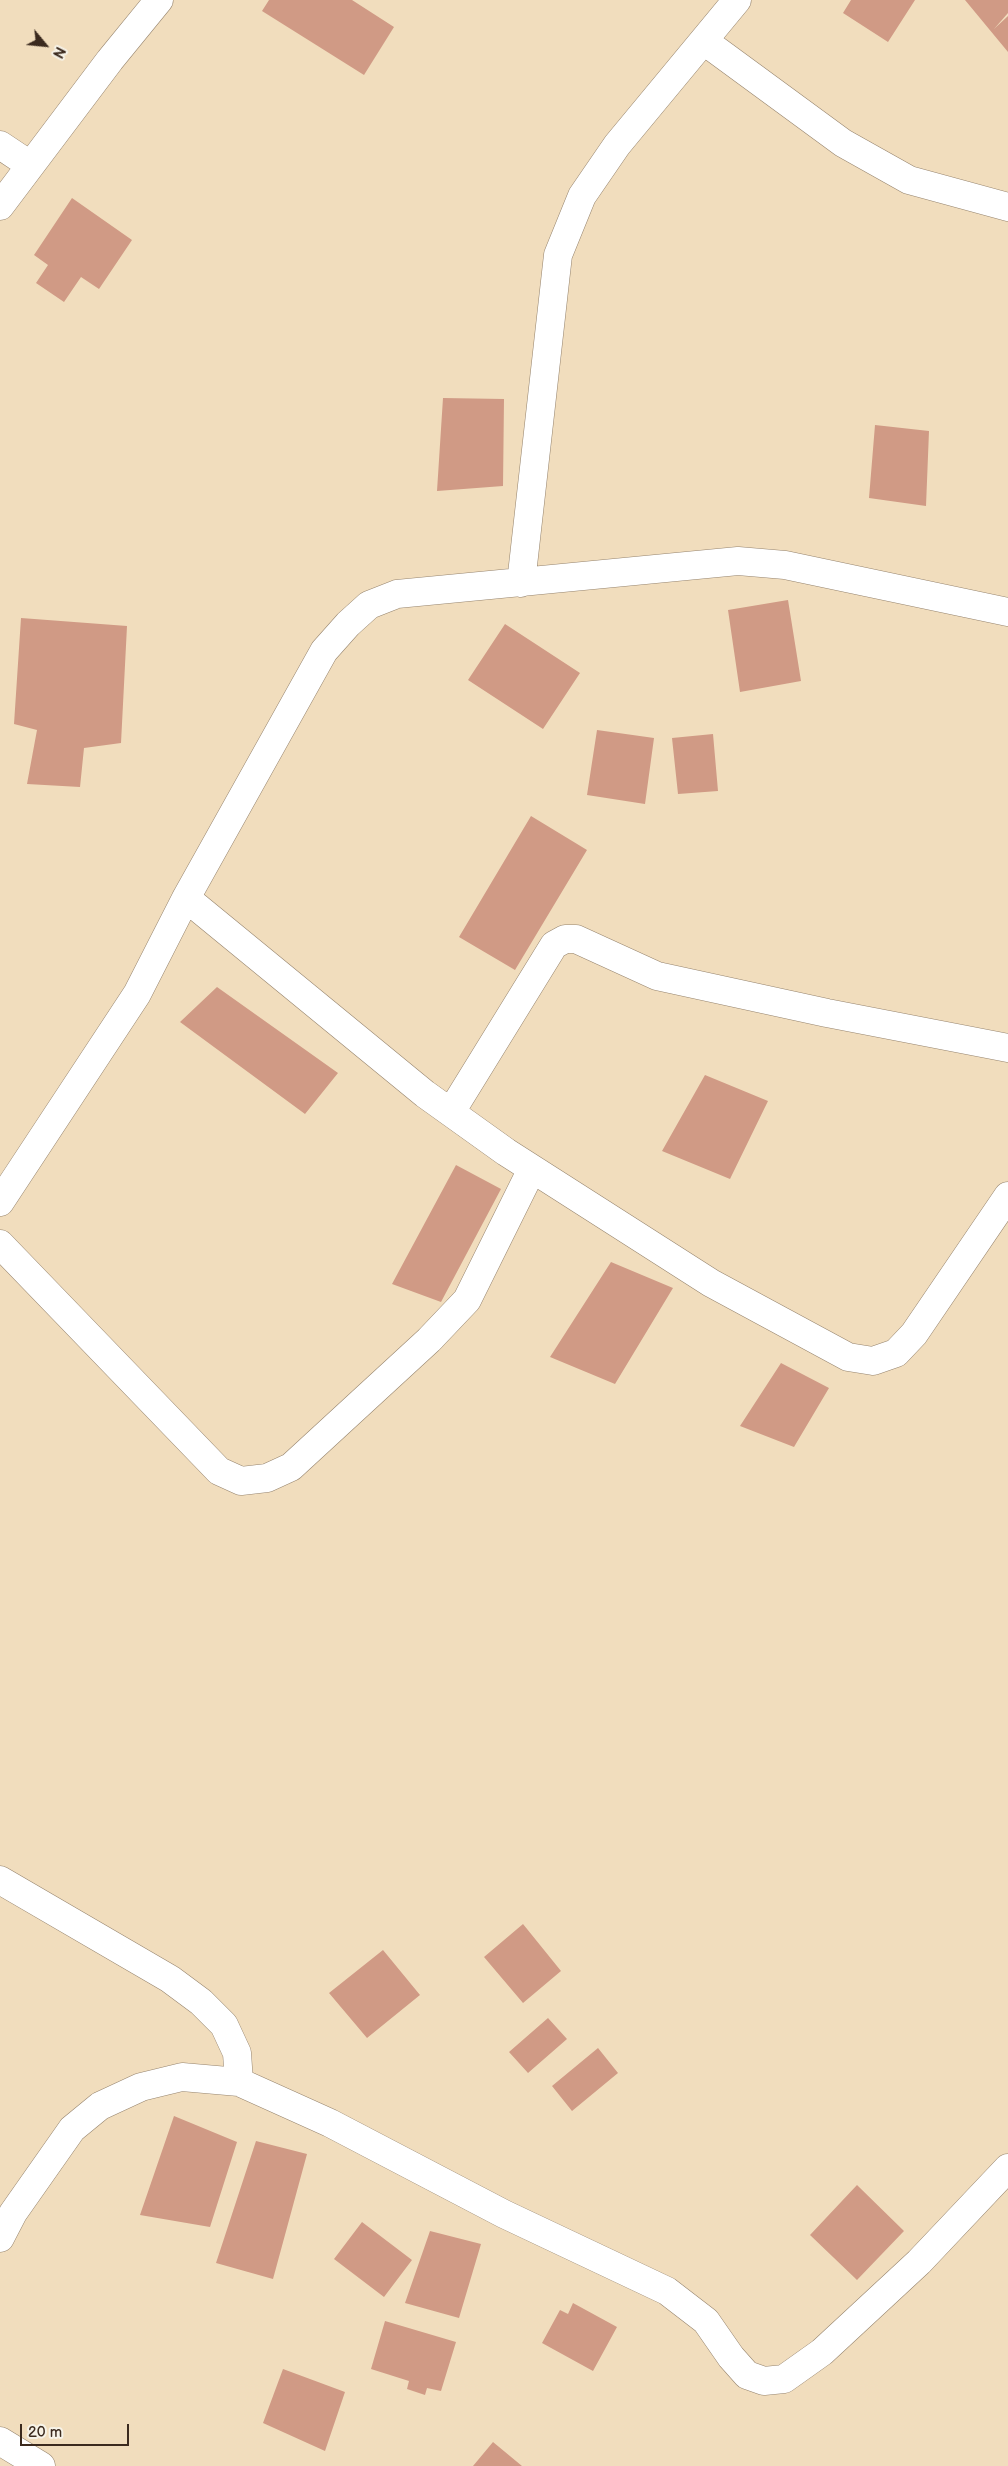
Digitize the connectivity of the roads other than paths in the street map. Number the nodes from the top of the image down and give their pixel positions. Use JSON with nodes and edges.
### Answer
{"nodes":[{"id":1,"x":159,"y":0,"type":"edge"},
{"id":2,"x":737,"y":0,"type":"edge"},
{"id":3,"x":704,"y":41,"type":"junction"},
{"id":4,"x":0,"y":145,"type":"edge"},
{"id":5,"x":30,"y":165,"type":"junction"},
{"id":6,"x":0,"y":206,"type":"edge"},
{"id":7,"x":1008,"y":207,"type":"edge"},
{"id":8,"x":521,"y":583,"type":"junction"},
{"id":9,"x":1008,"y":612,"type":"edge"},
{"id":10,"x":186,"y":898,"type":"junction"},
{"id":11,"x":1008,"y":1048,"type":"edge"},
{"id":12,"x":451,"y":1112,"type":"junction"},
{"id":13,"x":532,"y":1169,"type":"junction"},
{"id":14,"x":1008,"y":1196,"type":"edge"},
{"id":15,"x":0,"y":1202,"type":"edge"},
{"id":16,"x":0,"y":1244,"type":"edge"},
{"id":17,"x":0,"y":1880,"type":"edge"},
{"id":18,"x":239,"y":2082,"type":"junction"},
{"id":19,"x":1008,"y":2168,"type":"edge"},
{"id":20,"x":0,"y":2238,"type":"edge"},
{"id":21,"x":0,"y":2442,"type":"edge"},
{"id":22,"x":41,"y":2466,"type":"edge"}],
"edges":[{"from":1,"to":5,"type":"street"},
{"from":2,"to":3,"type":"street"},
{"from":3,"to":7,"type":"street"},
{"from":3,"to":8,"type":"street"},
{"from":4,"to":5,"type":"street"},
{"from":5,"to":6,"type":"street"},
{"from":8,"to":9,"type":"street"},
{"from":8,"to":10,"type":"street"},
{"from":10,"to":12,"type":"street"},
{"from":10,"to":15,"type":"street"},
{"from":11,"to":12,"type":"street"},
{"from":12,"to":13,"type":"street"},
{"from":13,"to":14,"type":"street"},
{"from":13,"to":16,"type":"street"},
{"from":17,"to":18,"type":"street"},
{"from":18,"to":19,"type":"street"},
{"from":18,"to":20,"type":"street"},
{"from":21,"to":22,"type":"street"}]}
